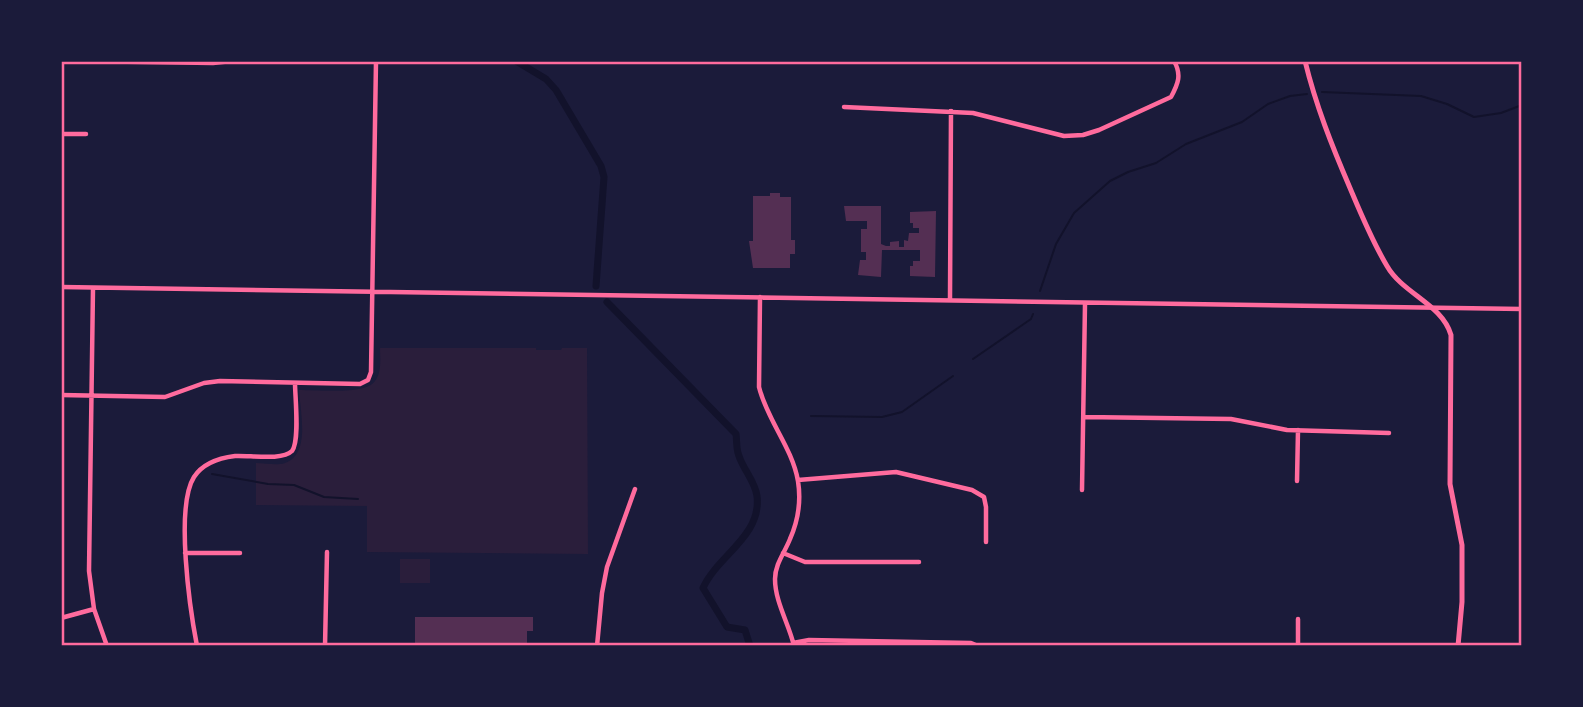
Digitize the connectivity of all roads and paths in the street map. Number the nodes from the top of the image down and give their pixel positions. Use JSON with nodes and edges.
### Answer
{"nodes":[{"id":1,"x":76,"y":61,"type":"edge"},
{"id":2,"x":232,"y":61,"type":"edge"},
{"id":3,"x":376,"y":61,"type":"edge"},
{"id":4,"x":1174,"y":61,"type":"edge"},
{"id":5,"x":1305,"y":61,"type":"edge"},
{"id":6,"x":125,"y":62,"type":"edge"},
{"id":7,"x":844,"y":107,"type":"dead end"},
{"id":8,"x":951,"y":111,"type":"junction"},
{"id":9,"x":61,"y":134,"type":"edge"},
{"id":10,"x":86,"y":134,"type":"dead end"},
{"id":11,"x":61,"y":287,"type":"edge"},
{"id":12,"x":93,"y":288,"type":"junction"},
{"id":13,"x":372,"y":293,"type":"junction"},
{"id":14,"x":760,"y":297,"type":"junction"},
{"id":15,"x":950,"y":299,"type":"junction"},
{"id":16,"x":1085,"y":304,"type":"junction"},
{"id":17,"x":1431,"y":307,"type":"junction"},
{"id":18,"x":1522,"y":309,"type":"edge"},
{"id":19,"x":295,"y":383,"type":"junction"},
{"id":20,"x":61,"y":396,"type":"edge"},
{"id":21,"x":92,"y":396,"type":"junction"},
{"id":22,"x":1084,"y":417,"type":"junction"},
{"id":23,"x":1298,"y":430,"type":"junction"},
{"id":24,"x":1389,"y":433,"type":"dead end"},
{"id":25,"x":797,"y":480,"type":"junction"},
{"id":26,"x":1297,"y":481,"type":"dead end"},
{"id":27,"x":635,"y":489,"type":"dead end"},
{"id":28,"x":1082,"y":490,"type":"dead end"},
{"id":29,"x":986,"y":542,"type":"dead end"},
{"id":30,"x":327,"y":552,"type":"dead end"},
{"id":31,"x":185,"y":553,"type":"junction"},
{"id":32,"x":240,"y":553,"type":"dead end"},
{"id":33,"x":783,"y":553,"type":"junction"},
{"id":34,"x":919,"y":562,"type":"dead end"},
{"id":35,"x":94,"y":609,"type":"junction"},
{"id":36,"x":61,"y":618,"type":"edge"},
{"id":37,"x":1298,"y":619,"type":"dead end"},
{"id":38,"x":793,"y":644,"type":"edge"},
{"id":39,"x":107,"y":646,"type":"edge"},
{"id":40,"x":197,"y":646,"type":"edge"},
{"id":41,"x":222,"y":646,"type":"edge"},
{"id":42,"x":254,"y":646,"type":"edge"},
{"id":43,"x":325,"y":646,"type":"edge"},
{"id":44,"x":597,"y":646,"type":"edge"},
{"id":45,"x":978,"y":646,"type":"edge"},
{"id":46,"x":1298,"y":646,"type":"edge"},
{"id":47,"x":1458,"y":646,"type":"edge"}],
"edges":[{"from":1,"to":6,"type":"street"},
{"from":2,"to":6,"type":"street"},
{"from":3,"to":13,"type":"street"},
{"from":4,"to":8,"type":"street"},
{"from":5,"to":17,"type":"street"},
{"from":7,"to":8,"type":"street"},
{"from":8,"to":15,"type":"street"},
{"from":9,"to":10,"type":"street"},
{"from":11,"to":12,"type":"street"},
{"from":12,"to":13,"type":"street"},
{"from":12,"to":21,"type":"street"},
{"from":13,"to":14,"type":"street"},
{"from":13,"to":19,"type":"street"},
{"from":14,"to":15,"type":"street"},
{"from":14,"to":25,"type":"street"},
{"from":15,"to":16,"type":"street"},
{"from":16,"to":17,"type":"street"},
{"from":16,"to":22,"type":"street"},
{"from":17,"to":18,"type":"street"},
{"from":17,"to":47,"type":"street"},
{"from":19,"to":21,"type":"street"},
{"from":19,"to":31,"type":"street"},
{"from":20,"to":21,"type":"street"},
{"from":21,"to":35,"type":"street"},
{"from":22,"to":23,"type":"street"},
{"from":22,"to":28,"type":"street"},
{"from":23,"to":24,"type":"street"},
{"from":23,"to":26,"type":"street"},
{"from":25,"to":29,"type":"street"},
{"from":25,"to":33,"type":"street"},
{"from":27,"to":44,"type":"street"},
{"from":30,"to":43,"type":"street"},
{"from":31,"to":32,"type":"street"},
{"from":31,"to":40,"type":"street"},
{"from":33,"to":34,"type":"street"},
{"from":33,"to":38,"type":"street"},
{"from":35,"to":36,"type":"street"},
{"from":35,"to":39,"type":"street"},
{"from":37,"to":46,"type":"street"},
{"from":38,"to":45,"type":"street"},
{"from":41,"to":42,"type":"street"}]}
